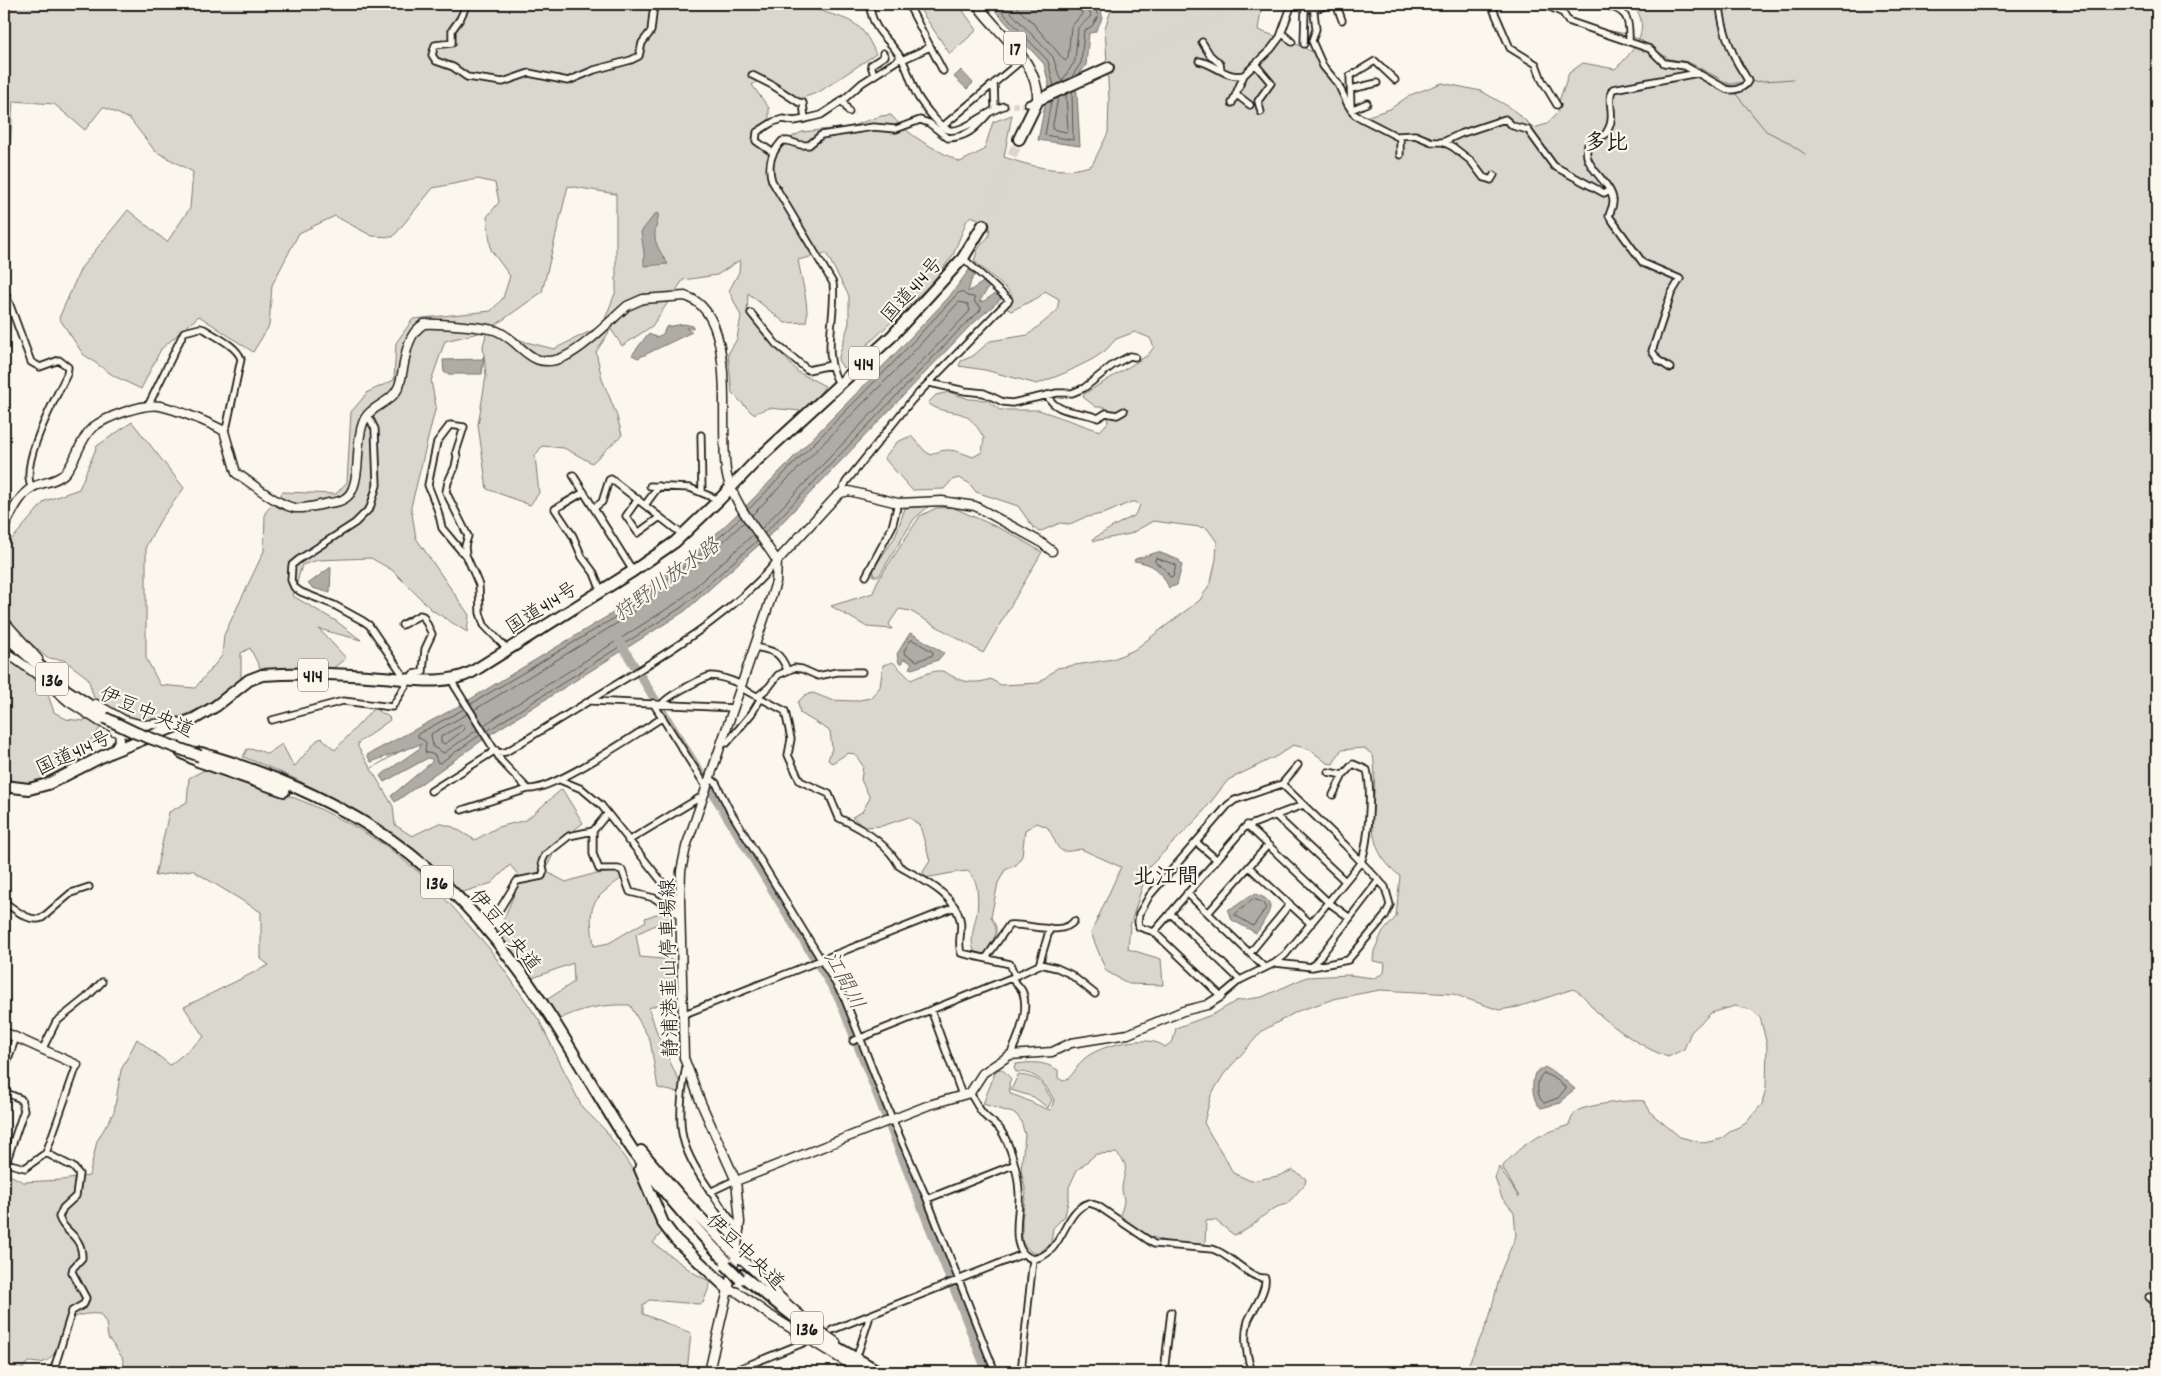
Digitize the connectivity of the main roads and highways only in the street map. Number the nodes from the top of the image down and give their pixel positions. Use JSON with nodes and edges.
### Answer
{"nodes":[{"id":1,"x":977,"y":4,"type":"edge"},
{"id":2,"x":1108,"y":68,"type":"tunnel mouth"},
{"id":3,"x":1037,"y":101,"type":"junction"},
{"id":4,"x":1019,"y":139,"type":"tunnel mouth"},
{"id":5,"x":983,"y":224,"type":"tunnel mouth"},
{"id":6,"x":4,"y":627,"type":"edge"},
{"id":7,"x":4,"y":637,"type":"edge"},
{"id":8,"x":25,"y":646,"type":"road end"},
{"id":9,"x":39,"y":676,"type":"road end"},
{"id":10,"x":173,"y":727,"type":"junction"},
{"id":11,"x":148,"y":737,"type":"junction"},
{"id":12,"x":168,"y":742,"type":"junction"},
{"id":13,"x":4,"y":786,"type":"edge"},
{"id":14,"x":320,"y":802,"type":"junction"},
{"id":15,"x":617,"y":1129,"type":"junction"},
{"id":16,"x":736,"y":1255,"type":"road end"},
{"id":17,"x":740,"y":1277,"type":"junction"},
{"id":18,"x":728,"y":1289,"type":"road end"},
{"id":19,"x":871,"y":1372,"type":"edge"},
{"id":20,"x":880,"y":1372,"type":"edge"}],
"edges":[{"from":1,"to":3,"type":"main road","number":"17"},
{"from":2,"to":3,"type":"highway"},
{"from":3,"to":4,"type":"highway"},
{"from":5,"to":10,"type":"highway","name":"国道414号","number":"414"},
{"from":6,"to":8,"type":"highway"},
{"from":7,"to":9,"type":"highway"},
{"from":7,"to":14,"type":"highway","name":"伊豆中央道","number":"136","bridge":true},
{"from":10,"to":11,"type":"highway","name":"国道414号","number":"414"},
{"from":10,"to":12,"type":"highway"},
{"from":11,"to":12,"type":"highway"},
{"from":11,"to":13,"type":"highway","name":"国道414号","number":"414"},
{"from":11,"to":14,"type":"highway"},
{"from":12,"to":14,"type":"highway"},
{"from":14,"to":15,"type":"highway","name":"伊豆中央道","number":"136"},
{"from":15,"to":16,"type":"highway"},
{"from":15,"to":17,"type":"highway","name":"伊豆中央道","number":"136","bridge":true},
{"from":15,"to":18,"type":"highway"},
{"from":17,"to":19,"type":"highway","name":"伊豆中央道","number":"136"},
{"from":17,"to":20,"type":"highway","name":"伊豆中央道","number":"136"}]}
